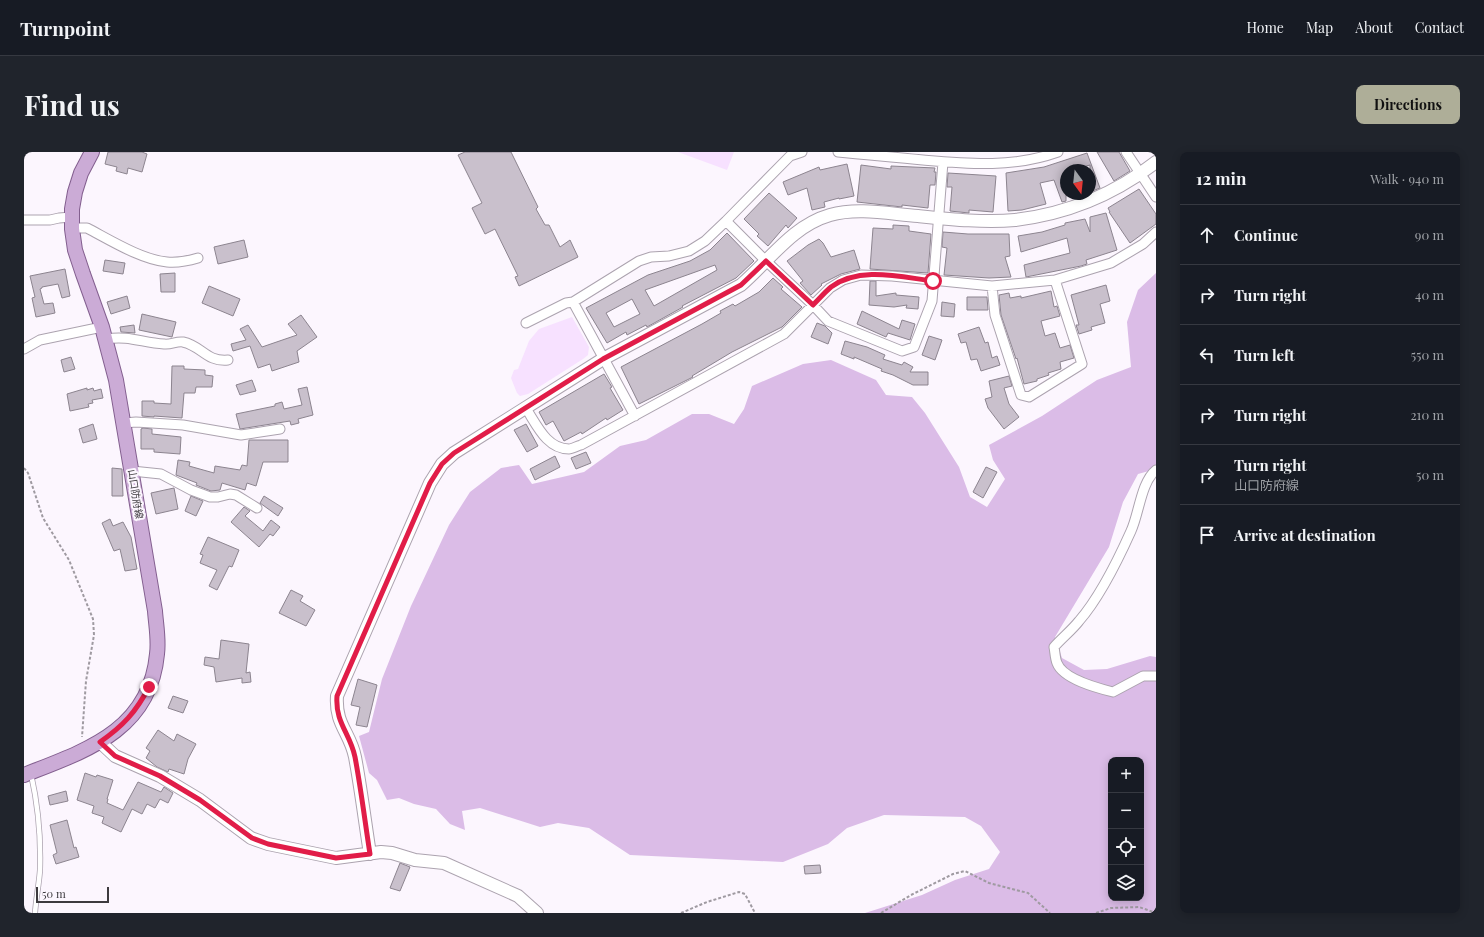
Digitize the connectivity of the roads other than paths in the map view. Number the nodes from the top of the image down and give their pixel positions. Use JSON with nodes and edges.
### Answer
{"nodes":[{"id":1,"x":92,"y":152,"type":"edge"},
{"id":2,"x":802,"y":152,"type":"edge"},
{"id":3,"x":838,"y":152,"type":"edge"},
{"id":4,"x":1058,"y":152,"type":"edge"},
{"id":5,"x":1126,"y":152,"type":"edge"},
{"id":6,"x":943,"y":162,"type":"junction"},
{"id":7,"x":1156,"y":162,"type":"edge"},
{"id":8,"x":1141,"y":174,"type":"junction"},
{"id":9,"x":1156,"y":197,"type":"edge"},
{"id":10,"x":939,"y":218,"type":"junction"},
{"id":11,"x":24,"y":220,"type":"edge"},
{"id":12,"x":726,"y":221,"type":"junction"},
{"id":13,"x":72,"y":223,"type":"junction"},
{"id":14,"x":1156,"y":232,"type":"edge"},
{"id":15,"x":198,"y":258,"type":"dead end"},
{"id":16,"x":766,"y":261,"type":"junction"},
{"id":17,"x":1054,"y":280,"type":"junction"},
{"id":18,"x":933,"y":281,"type":"junction"},
{"id":19,"x":992,"y":286,"type":"junction"},
{"id":20,"x":573,"y":302,"type":"junction"},
{"id":21,"x":813,"y":305,"type":"junction"},
{"id":22,"x":526,"y":323,"type":"dead end"},
{"id":23,"x":104,"y":333,"type":"junction"},
{"id":24,"x":24,"y":349,"type":"edge"},
{"id":25,"x":603,"y":359,"type":"junction"},
{"id":26,"x":228,"y":360,"type":"dead end"},
{"id":27,"x":525,"y":407,"type":"junction"},
{"id":28,"x":634,"y":416,"type":"junction"},
{"id":29,"x":124,"y":423,"type":"junction"},
{"id":30,"x":280,"y":429,"type":"dead end"},
{"id":31,"x":1156,"y":470,"type":"edge"},
{"id":32,"x":132,"y":471,"type":"junction"},
{"id":33,"x":257,"y":508,"type":"dead end"},
{"id":34,"x":1156,"y":676,"type":"edge"},
{"id":35,"x":94,"y":745,"type":"junction"},
{"id":36,"x":28,"y":774,"type":"edge"},
{"id":37,"x":370,"y":854,"type":"junction"},
{"id":38,"x":35,"y":913,"type":"edge"},
{"id":39,"x":537,"y":913,"type":"edge"}],
"edges":[{"from":1,"to":13,"type":"main road","name":"山口防府線"},
{"from":2,"to":12,"type":"street"},
{"from":3,"to":6,"type":"street"},
{"from":4,"to":6,"type":"street"},
{"from":5,"to":8,"type":"street"},
{"from":6,"to":10,"type":"street"},
{"from":7,"to":8,"type":"street"},
{"from":8,"to":9,"type":"street"},
{"from":8,"to":10,"type":"street"},
{"from":10,"to":16,"type":"street"},
{"from":10,"to":18,"type":"street"},
{"from":11,"to":13,"type":"street"},
{"from":12,"to":16,"type":"street"},
{"from":12,"to":20,"type":"street"},
{"from":13,"to":15,"type":"street"},
{"from":13,"to":23,"type":"main road","name":"山口防府線"},
{"from":14,"to":17,"type":"street"},
{"from":16,"to":21,"type":"street"},
{"from":16,"to":25,"type":"street"},
{"from":17,"to":19,"type":"street"},
{"from":17,"to":19,"type":"street"},
{"from":18,"to":19,"type":"street"},
{"from":18,"to":21,"type":"street"},
{"from":18,"to":21,"type":"street"},
{"from":20,"to":22,"type":"street"},
{"from":20,"to":25,"type":"street"},
{"from":21,"to":28,"type":"street"},
{"from":23,"to":24,"type":"street"},
{"from":23,"to":26,"type":"street"},
{"from":23,"to":29,"type":"main road","name":"山口防府線"},
{"from":25,"to":27,"type":"street"},
{"from":25,"to":28,"type":"street"},
{"from":27,"to":28,"type":"street"},
{"from":27,"to":37,"type":"street"},
{"from":29,"to":30,"type":"street"},
{"from":29,"to":32,"type":"main road","name":"山口防府線"},
{"from":31,"to":34,"type":"street"},
{"from":32,"to":33,"type":"street"},
{"from":32,"to":35,"type":"main road","name":"山口防府線"},
{"from":35,"to":36,"type":"main road","name":"山口防府線"},
{"from":35,"to":37,"type":"street"},
{"from":36,"to":38,"type":"lane"},
{"from":37,"to":39,"type":"street"}]}
